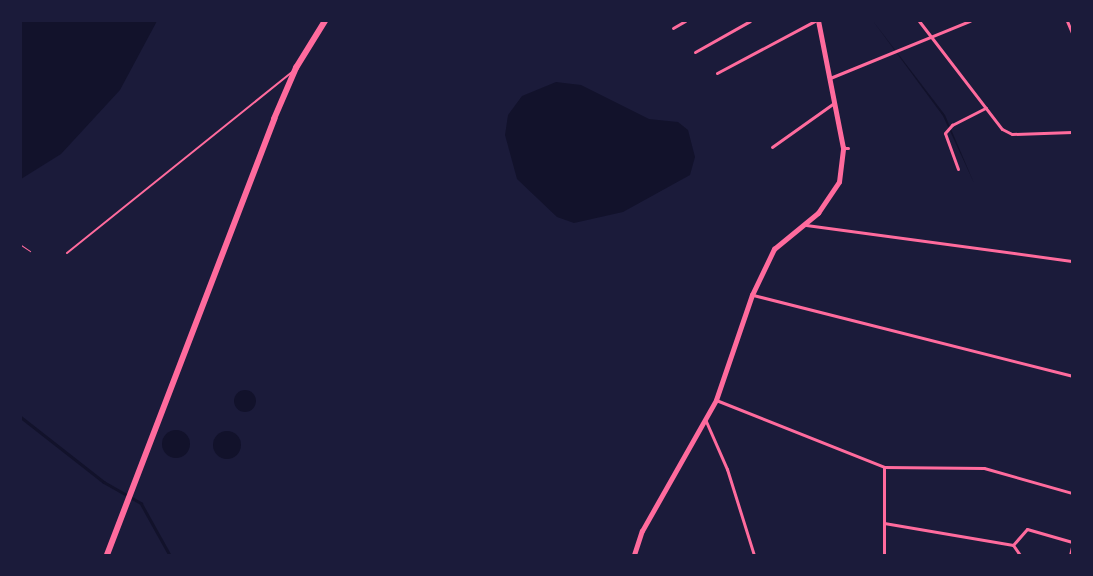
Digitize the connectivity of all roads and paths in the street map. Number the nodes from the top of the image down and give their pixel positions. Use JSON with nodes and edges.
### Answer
{"nodes":[{"id":1,"x":325,"y":21,"type":"edge"},
{"id":2,"x":685,"y":21,"type":"edge"},
{"id":3,"x":750,"y":21,"type":"edge"},
{"id":4,"x":816,"y":21,"type":"edge"},
{"id":5,"x":920,"y":21,"type":"edge"},
{"id":6,"x":1067,"y":21,"type":"edge"},
{"id":7,"x":968,"y":22,"type":"edge"},
{"id":8,"x":673,"y":28,"type":"dead end"},
{"id":9,"x":1072,"y":33,"type":"edge"},
{"id":10,"x":930,"y":37,"type":"junction"},
{"id":11,"x":695,"y":52,"type":"dead end"},
{"id":12,"x":296,"y":68,"type":"junction"},
{"id":13,"x":717,"y":73,"type":"dead end"},
{"id":14,"x":830,"y":78,"type":"junction"},
{"id":15,"x":834,"y":102,"type":"junction"},
{"id":16,"x":986,"y":108,"type":"junction"},
{"id":17,"x":1072,"y":132,"type":"edge"},
{"id":18,"x":772,"y":148,"type":"dead end"},
{"id":19,"x":958,"y":169,"type":"dead end"},
{"id":20,"x":806,"y":224,"type":"junction"},
{"id":21,"x":21,"y":245,"type":"edge"},
{"id":22,"x":30,"y":251,"type":"dead end"},
{"id":23,"x":67,"y":253,"type":"dead end"},
{"id":24,"x":1072,"y":260,"type":"edge"},
{"id":25,"x":752,"y":294,"type":"junction"},
{"id":26,"x":1072,"y":376,"type":"edge"},
{"id":27,"x":716,"y":400,"type":"junction"},
{"id":28,"x":705,"y":419,"type":"junction"},
{"id":29,"x":884,"y":467,"type":"junction"},
{"id":30,"x":1072,"y":493,"type":"edge"},
{"id":31,"x":884,"y":523,"type":"junction"},
{"id":32,"x":1072,"y":542,"type":"edge"},
{"id":33,"x":1013,"y":545,"type":"junction"},
{"id":34,"x":1072,"y":548,"type":"edge"},
{"id":35,"x":107,"y":555,"type":"edge"},
{"id":36,"x":634,"y":555,"type":"edge"},
{"id":37,"x":754,"y":555,"type":"edge"},
{"id":38,"x":884,"y":555,"type":"edge"},
{"id":39,"x":1020,"y":555,"type":"edge"},
{"id":40,"x":1070,"y":555,"type":"edge"}],
"edges":[{"from":1,"to":12,"type":"main road"},
{"from":2,"to":8,"type":"street"},
{"from":3,"to":11,"type":"street"},
{"from":4,"to":13,"type":"street"},
{"from":4,"to":14,"type":"street"},
{"from":5,"to":10,"type":"street"},
{"from":6,"to":9,"type":"street"},
{"from":7,"to":10,"type":"street"},
{"from":10,"to":14,"type":"street"},
{"from":10,"to":16,"type":"street"},
{"from":12,"to":23,"type":"lane"},
{"from":12,"to":35,"type":"main road"},
{"from":14,"to":15,"type":"street"},
{"from":15,"to":18,"type":"street"},
{"from":15,"to":20,"type":"street"},
{"from":16,"to":17,"type":"street"},
{"from":16,"to":19,"type":"street"},
{"from":20,"to":24,"type":"street"},
{"from":20,"to":25,"type":"street"},
{"from":21,"to":22,"type":"path"},
{"from":25,"to":26,"type":"street"},
{"from":25,"to":27,"type":"street"},
{"from":27,"to":28,"type":"street"},
{"from":27,"to":29,"type":"street"},
{"from":28,"to":36,"type":"street"},
{"from":28,"to":37,"type":"street"},
{"from":29,"to":30,"type":"street"},
{"from":29,"to":31,"type":"street"},
{"from":31,"to":33,"type":"street"},
{"from":31,"to":38,"type":"street"},
{"from":32,"to":33,"type":"street"},
{"from":33,"to":39,"type":"street"},
{"from":34,"to":40,"type":"street"}]}
